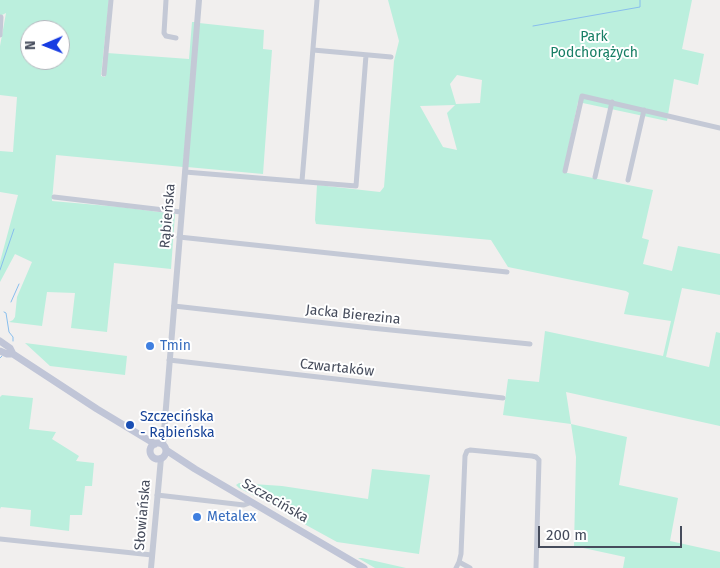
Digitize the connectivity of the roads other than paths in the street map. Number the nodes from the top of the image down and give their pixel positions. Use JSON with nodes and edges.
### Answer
{"nodes":[{"id":1,"x":111,"y":0,"type":"edge"},
{"id":2,"x":166,"y":0,"type":"edge"},
{"id":3,"x":199,"y":0,"type":"edge"},
{"id":4,"x":317,"y":0,"type":"edge"},
{"id":5,"x":1,"y":17,"type":"dead end"},
{"id":6,"x":0,"y":35,"type":"edge"},
{"id":7,"x":176,"y":38,"type":"dead end"},
{"id":8,"x":313,"y":50,"type":"junction"},
{"id":9,"x":366,"y":55,"type":"junction"},
{"id":10,"x":391,"y":57,"type":"dead end"},
{"id":11,"x":104,"y":74,"type":"dead end"},
{"id":12,"x":612,"y":102,"type":"junction"},
{"id":13,"x":644,"y":110,"type":"junction"},
{"id":14,"x":720,"y":128,"type":"edge"},
{"id":15,"x":565,"y":171,"type":"dead end"},
{"id":16,"x":184,"y":172,"type":"junction"},
{"id":17,"x":595,"y":177,"type":"dead end"},
{"id":18,"x":628,"y":180,"type":"dead end"},
{"id":19,"x":302,"y":181,"type":"junction"},
{"id":20,"x":54,"y":197,"type":"dead end"},
{"id":21,"x":181,"y":212,"type":"junction"},
{"id":22,"x":179,"y":237,"type":"junction"},
{"id":23,"x":507,"y":272,"type":"dead end"},
{"id":24,"x":174,"y":306,"type":"junction"},
{"id":25,"x":0,"y":341,"type":"edge"},
{"id":26,"x":530,"y":344,"type":"dead end"},
{"id":27,"x":0,"y":351,"type":"edge"},
{"id":28,"x":13,"y":354,"type":"junction"},
{"id":29,"x":169,"y":360,"type":"junction"},
{"id":30,"x":503,"y":398,"type":"dead end"},
{"id":31,"x":159,"y":450,"type":"junction"},
{"id":32,"x":158,"y":495,"type":"junction"},
{"id":33,"x":252,"y":502,"type":"junction"},
{"id":34,"x":0,"y":539,"type":"edge"},
{"id":35,"x":152,"y":555,"type":"junction"},
{"id":36,"x":459,"y":562,"type":"junction"},
{"id":37,"x":152,"y":568,"type":"edge"},
{"id":38,"x":364,"y":568,"type":"edge"},
{"id":39,"x":456,"y":568,"type":"edge"},
{"id":40,"x":470,"y":568,"type":"edge"},
{"id":41,"x":536,"y":568,"type":"edge"}],
"edges":[{"from":1,"to":11,"type":"street"},
{"from":2,"to":7,"type":"street"},
{"from":3,"to":16,"type":"street","name":"Rąbieńska"},
{"from":4,"to":8,"type":"street"},
{"from":5,"to":6,"type":"street"},
{"from":8,"to":9,"type":"street"},
{"from":8,"to":19,"type":"street"},
{"from":9,"to":10,"type":"street"},
{"from":9,"to":19,"type":"street"},
{"from":12,"to":13,"type":"street"},
{"from":12,"to":15,"type":"street"},
{"from":12,"to":17,"type":"street"},
{"from":13,"to":14,"type":"street"},
{"from":13,"to":18,"type":"street"},
{"from":16,"to":19,"type":"street"},
{"from":16,"to":21,"type":"street","name":"Rąbieńska"},
{"from":20,"to":21,"type":"street"},
{"from":21,"to":22,"type":"street","name":"Rąbieńska"},
{"from":22,"to":23,"type":"street"},
{"from":22,"to":24,"type":"street","name":"Rąbieńska"},
{"from":24,"to":26,"type":"street","name":"Jacka Bierezina"},
{"from":24,"to":29,"type":"street","name":"Rąbieńska"},
{"from":25,"to":28,"type":"main road","name":"Szczecińska"},
{"from":27,"to":28,"type":"main road","name":"Szczecińska"},
{"from":28,"to":31,"type":"main road","name":"Szczecińska"},
{"from":29,"to":30,"type":"street","name":"Czwartaków"},
{"from":29,"to":31,"type":"street","name":"Rąbieńska"},
{"from":31,"to":32,"type":"street","name":"Słowiańska"},
{"from":31,"to":33,"type":"main road","name":"Szczecińska"},
{"from":32,"to":33,"type":"street"},
{"from":32,"to":35,"type":"street","name":"Słowiańska"},
{"from":33,"to":38,"type":"main road","name":"Szczecińska"},
{"from":34,"to":35,"type":"street"},
{"from":35,"to":37,"type":"street","name":"Słowiańska"},
{"from":36,"to":39,"type":"street"},
{"from":36,"to":40,"type":"street"},
{"from":36,"to":41,"type":"street"}]}
